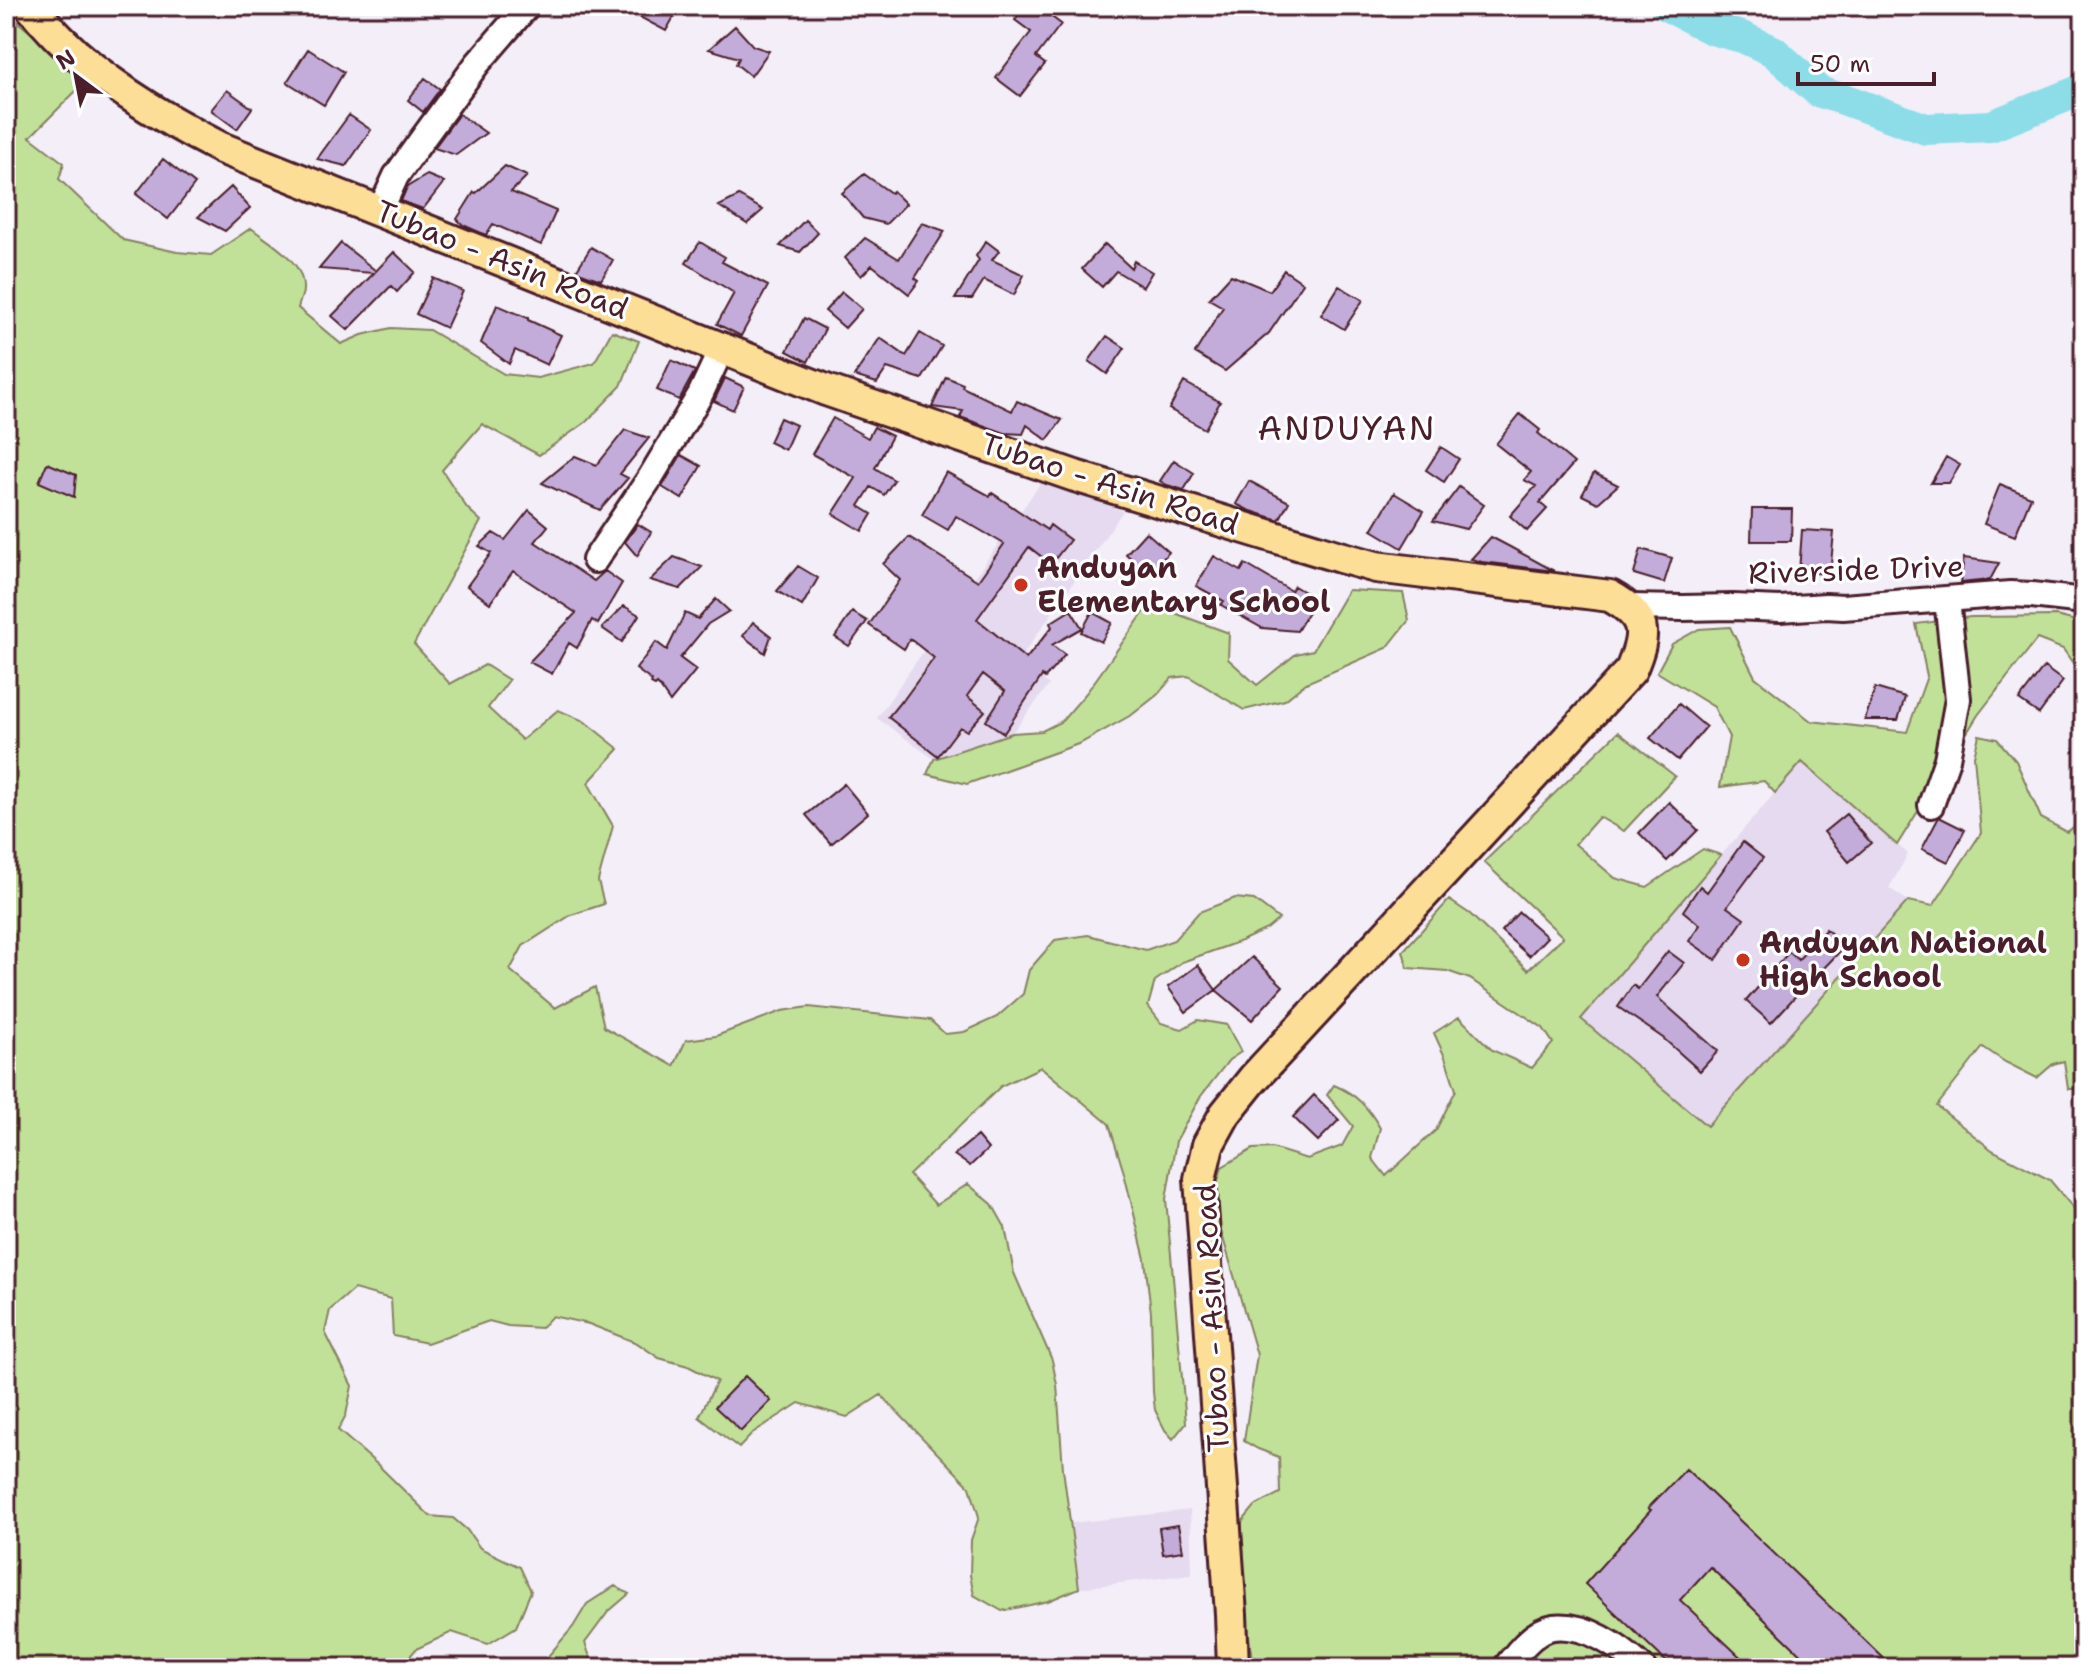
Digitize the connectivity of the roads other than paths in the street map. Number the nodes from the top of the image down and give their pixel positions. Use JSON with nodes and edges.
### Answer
{"nodes":[{"id":1,"x":30,"y":6,"type":"edge"},
{"id":2,"x":527,"y":6,"type":"edge"},
{"id":3,"x":380,"y":211,"type":"junction"},
{"id":4,"x":722,"y":348,"type":"junction"},
{"id":5,"x":595,"y":560,"type":"dead end"},
{"id":6,"x":1947,"y":600,"type":"junction"},
{"id":7,"x":2084,"y":601,"type":"edge"},
{"id":8,"x":1630,"y":607,"type":"junction"},
{"id":9,"x":1931,"y":805,"type":"dead end"},
{"id":10,"x":1233,"y":1668,"type":"edge"},
{"id":11,"x":1505,"y":1668,"type":"edge"},
{"id":12,"x":1643,"y":1668,"type":"edge"}],
"edges":[{"from":1,"to":3,"type":"main road","name":"Tubao - Asin Road"},
{"from":2,"to":3,"type":"street"},
{"from":3,"to":4,"type":"main road","name":"Tubao - Asin Road"},
{"from":4,"to":5,"type":"street"},
{"from":4,"to":8,"type":"main road","name":"Tubao - Asin Road"},
{"from":6,"to":7,"type":"street","name":"Riverside Drive"},
{"from":6,"to":8,"type":"street","name":"Riverside Drive"},
{"from":6,"to":9,"type":"street"},
{"from":8,"to":10,"type":"main road","name":"Tubao - Asin Road"},
{"from":11,"to":12,"type":"street"}]}
